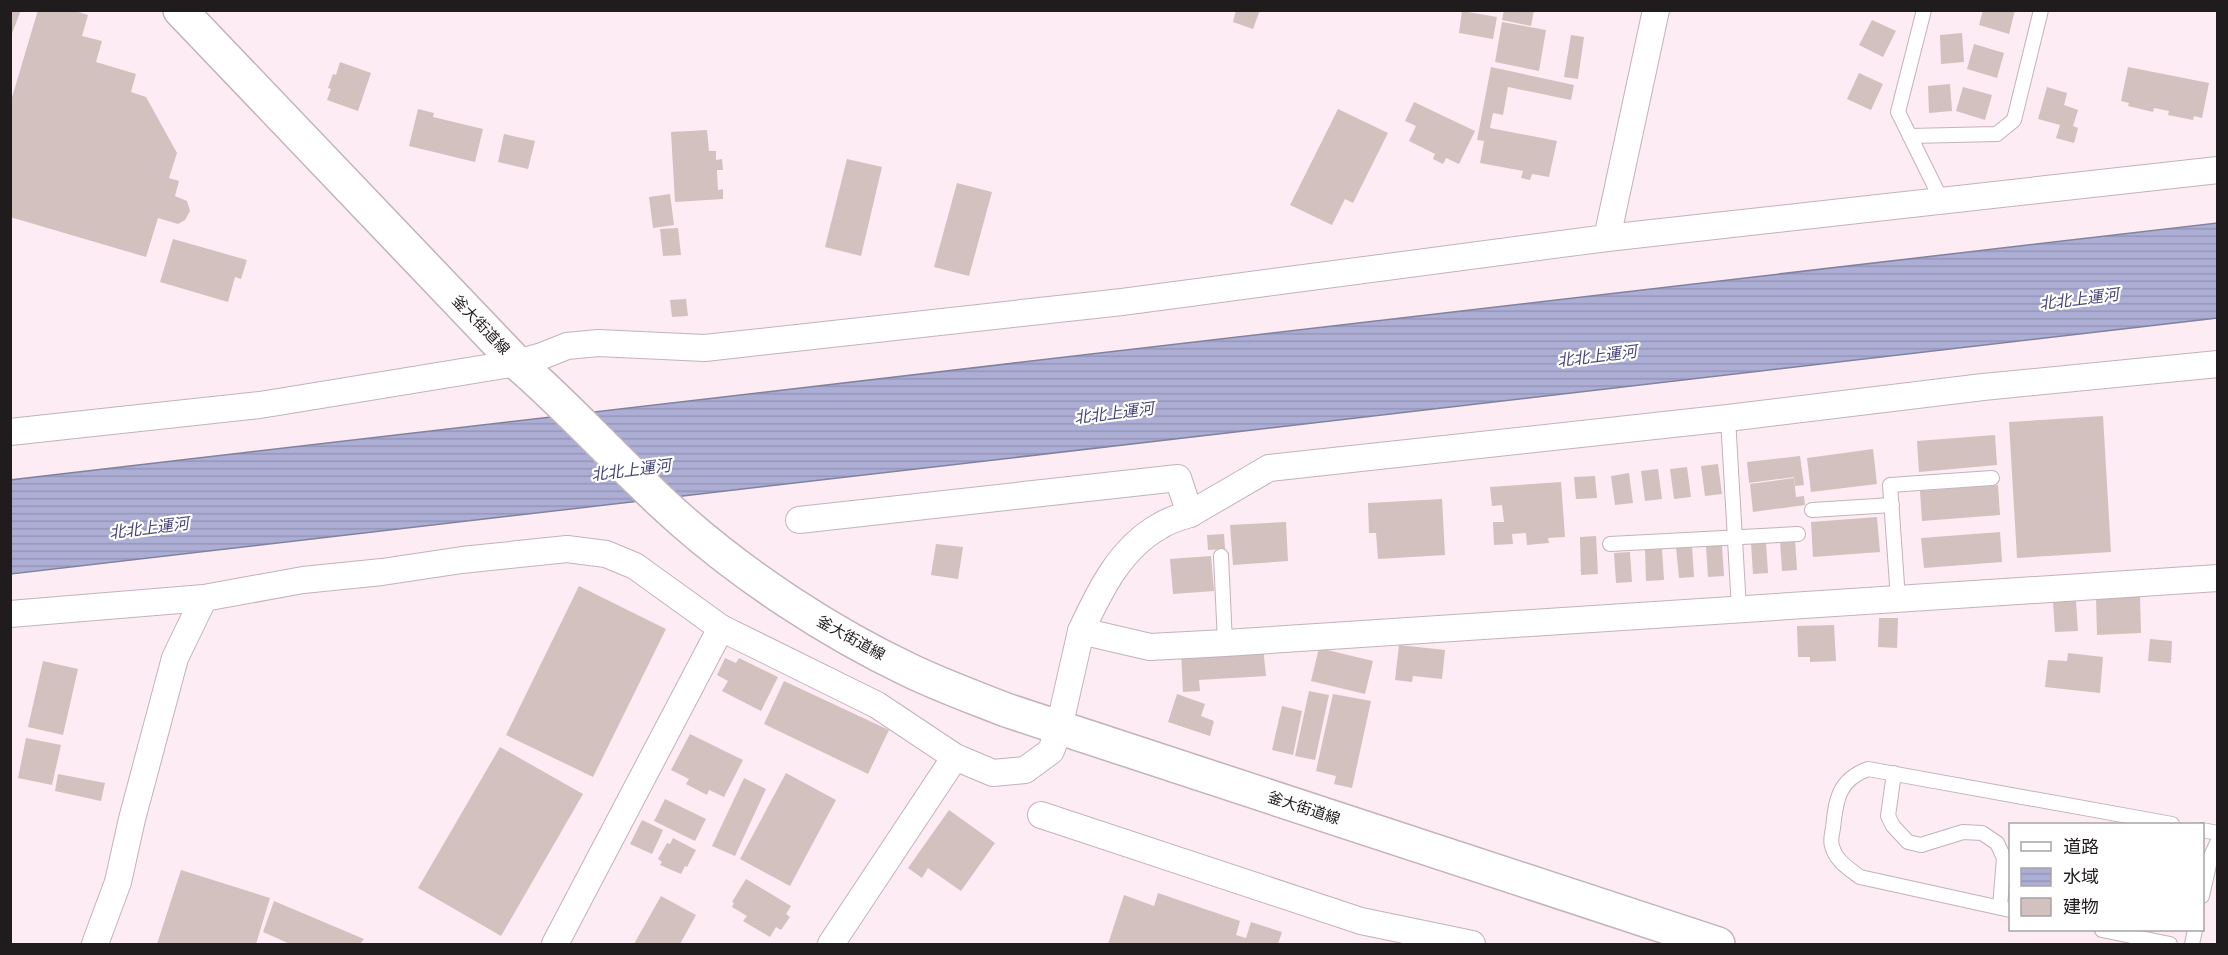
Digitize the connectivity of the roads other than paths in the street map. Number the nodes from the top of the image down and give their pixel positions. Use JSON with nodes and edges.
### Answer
{"nodes":[{"id":1,"x":180,"y":10,"type":"edge"},
{"id":2,"x":1656,"y":10,"type":"edge"},
{"id":3,"x":1924,"y":10,"type":"edge"},
{"id":4,"x":2042,"y":10,"type":"edge"},
{"id":5,"x":1910,"y":136,"type":"junction"},
{"id":6,"x":2217,"y":170,"type":"edge"},
{"id":7,"x":1942,"y":201,"type":"junction"},
{"id":8,"x":1606,"y":238,"type":"junction"},
{"id":9,"x":516,"y":363,"type":"junction"},
{"id":10,"x":2217,"y":364,"type":"edge"},
{"id":11,"x":1728,"y":418,"type":"junction"},
{"id":12,"x":10,"y":432,"type":"edge"},
{"id":13,"x":1992,"y":478,"type":"dead end"},
{"id":14,"x":1892,"y":505,"type":"junction"},
{"id":15,"x":1812,"y":510,"type":"dead end"},
{"id":16,"x":1190,"y":513,"type":"junction"},
{"id":17,"x":799,"y":520,"type":"dead end"},
{"id":18,"x":1797,"y":534,"type":"dead end"},
{"id":19,"x":1735,"y":537,"type":"junction"},
{"id":20,"x":1610,"y":544,"type":"dead end"},
{"id":21,"x":1221,"y":556,"type":"dead end"},
{"id":22,"x":2217,"y":578,"type":"edge"},
{"id":23,"x":204,"y":598,"type":"junction"},
{"id":24,"x":1898,"y":599,"type":"junction"},
{"id":25,"x":1739,"y":609,"type":"junction"},
{"id":26,"x":10,"y":614,"type":"edge"},
{"id":27,"x":721,"y":628,"type":"junction"},
{"id":28,"x":1081,"y":632,"type":"junction"},
{"id":29,"x":1225,"y":643,"type":"junction"},
{"id":30,"x":1059,"y":728,"type":"junction"},
{"id":31,"x":955,"y":758,"type":"junction"},
{"id":32,"x":1894,"y":773,"type":"junction"},
{"id":33,"x":1041,"y":815,"type":"dead end"},
{"id":34,"x":2098,"y":818,"type":"edge"},
{"id":35,"x":2151,"y":823,"type":"edge"},
{"id":36,"x":2217,"y":841,"type":"edge"},
{"id":37,"x":2204,"y":887,"type":"edge"},
{"id":38,"x":2005,"y":908,"type":"edge"},
{"id":39,"x":2107,"y":931,"type":"edge"},
{"id":40,"x":95,"y":945,"type":"edge"},
{"id":41,"x":555,"y":945,"type":"edge"},
{"id":42,"x":831,"y":945,"type":"edge"},
{"id":43,"x":1473,"y":945,"type":"edge"},
{"id":44,"x":1718,"y":945,"type":"edge"},
{"id":45,"x":2170,"y":945,"type":"edge"}],
"edges":[{"from":1,"to":9,"type":"street","name":"釜大街道線"},
{"from":2,"to":8,"type":"street"},
{"from":3,"to":5,"type":"lane"},
{"from":4,"to":5,"type":"lane"},
{"from":5,"to":7,"type":"lane"},
{"from":6,"to":7,"type":"street"},
{"from":7,"to":8,"type":"street"},
{"from":8,"to":9,"type":"street"},
{"from":9,"to":12,"type":"street"},
{"from":9,"to":30,"type":"street","name":"釜大街道線"},
{"from":10,"to":11,"type":"street"},
{"from":11,"to":16,"type":"street"},
{"from":11,"to":19,"type":"lane"},
{"from":13,"to":14,"type":"lane"},
{"from":14,"to":15,"type":"lane"},
{"from":14,"to":24,"type":"lane"},
{"from":16,"to":17,"type":"street"},
{"from":16,"to":28,"type":"street"},
{"from":18,"to":19,"type":"lane"},
{"from":19,"to":20,"type":"lane"},
{"from":19,"to":25,"type":"lane"},
{"from":21,"to":29,"type":"lane"},
{"from":22,"to":24,"type":"street"},
{"from":23,"to":26,"type":"street"},
{"from":23,"to":27,"type":"street"},
{"from":23,"to":40,"type":"street"},
{"from":24,"to":25,"type":"street"},
{"from":25,"to":29,"type":"street"},
{"from":27,"to":31,"type":"street"},
{"from":27,"to":41,"type":"street"},
{"from":28,"to":29,"type":"street"},
{"from":28,"to":30,"type":"street"},
{"from":30,"to":31,"type":"street"},
{"from":30,"to":44,"type":"street","name":"釜大街道線"},
{"from":31,"to":42,"type":"street"},
{"from":32,"to":34,"type":"lane"},
{"from":32,"to":38,"type":"lane"},
{"from":32,"to":38,"type":"lane"},
{"from":33,"to":43,"type":"street"},
{"from":34,"to":35,"type":"lane"},
{"from":36,"to":37,"type":"lane"},
{"from":39,"to":45,"type":"lane"}]}
